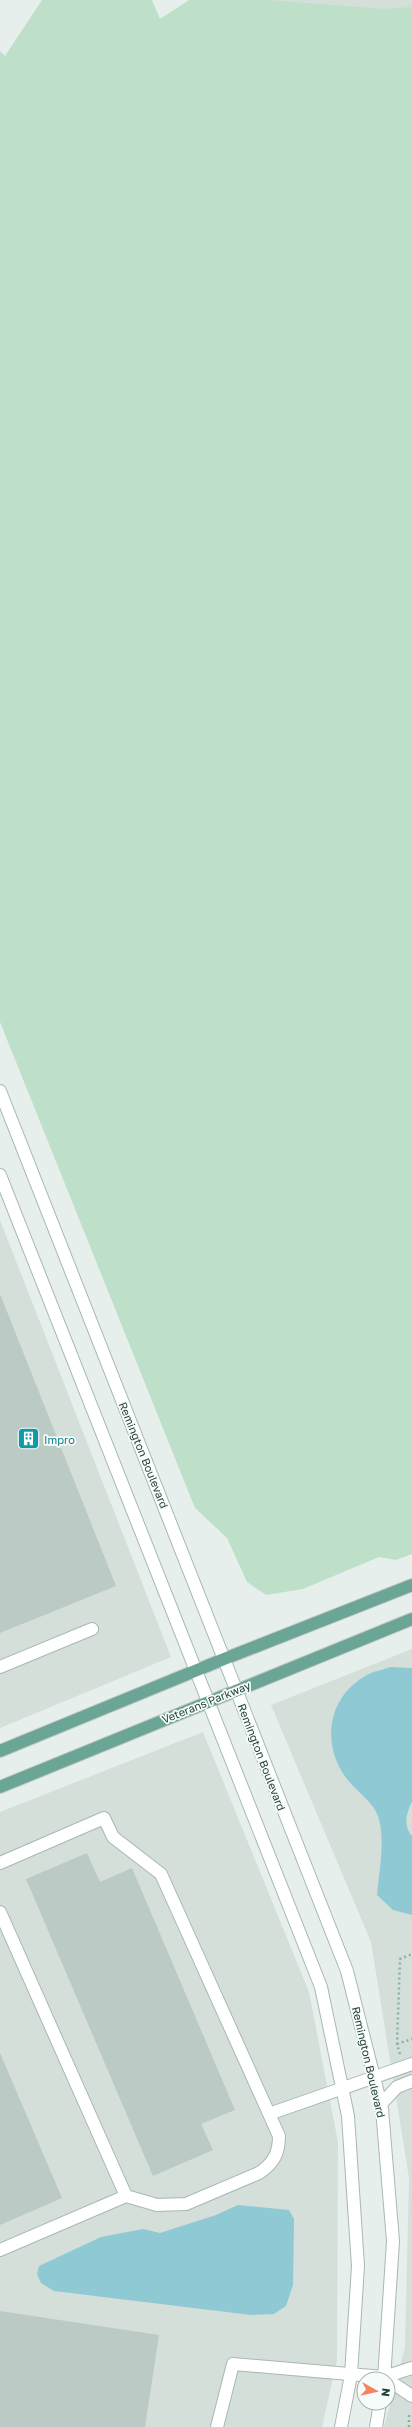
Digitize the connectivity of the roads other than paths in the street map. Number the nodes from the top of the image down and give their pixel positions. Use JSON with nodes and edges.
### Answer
{"nodes":[{"id":1,"x":0,"y":1091,"type":"edge"},
{"id":2,"x":0,"y":1175,"type":"edge"},
{"id":3,"x":412,"y":1585,"type":"edge"},
{"id":4,"x":412,"y":1619,"type":"edge"},
{"id":5,"x":92,"y":1629,"type":"dead end"},
{"id":6,"x":224,"y":1659,"type":"junction"},
{"id":7,"x":0,"y":1668,"type":"edge"},
{"id":8,"x":197,"y":1670,"type":"junction"},
{"id":9,"x":236,"y":1690,"type":"junction"},
{"id":10,"x":209,"y":1701,"type":"junction"},
{"id":11,"x":0,"y":1751,"type":"edge"},
{"id":12,"x":0,"y":1787,"type":"edge"},
{"id":13,"x":0,"y":1863,"type":"edge"},
{"id":14,"x":0,"y":1912,"type":"edge"},
{"id":15,"x":408,"y":2065,"type":"edge"},
{"id":16,"x":374,"y":2077,"type":"junction"},
{"id":17,"x":412,"y":2081,"type":"edge"},
{"id":18,"x":342,"y":2088,"type":"junction"},
{"id":19,"x":381,"y":2104,"type":"junction"},
{"id":20,"x":269,"y":2114,"type":"junction"},
{"id":21,"x":126,"y":2196,"type":"junction"},
{"id":22,"x":0,"y":2250,"type":"edge"},
{"id":23,"x":412,"y":2368,"type":"edge"},
{"id":24,"x":386,"y":2371,"type":"edge"},
{"id":25,"x":351,"y":2375,"type":"junction"},
{"id":26,"x":396,"y":2375,"type":"edge"},
{"id":27,"x":356,"y":2376,"type":"edge"},
{"id":28,"x":396,"y":2386,"type":"edge"},
{"id":29,"x":412,"y":2396,"type":"edge"},
{"id":30,"x":379,"y":2411,"type":"edge"},
{"id":31,"x":217,"y":2427,"type":"edge"},
{"id":32,"x":341,"y":2427,"type":"edge"},
{"id":33,"x":376,"y":2427,"type":"edge"}],
"edges":[{"from":1,"to":6,"type":"street","name":"Remington Boulevard"},
{"from":2,"to":8,"type":"street"},
{"from":3,"to":6,"type":"main road"},
{"from":4,"to":9,"type":"main road","name":"Veterans Parkway"},
{"from":5,"to":7,"type":"street"},
{"from":6,"to":8,"type":"main road"},
{"from":6,"to":9,"type":"street","name":"Remington Boulevard"},
{"from":8,"to":10,"type":"street"},
{"from":8,"to":11,"type":"main road"},
{"from":9,"to":10,"type":"main road","name":"Veterans Parkway"},
{"from":9,"to":16,"type":"street","name":"Remington Boulevard"},
{"from":10,"to":12,"type":"main road","name":"Veterans Parkway"},
{"from":10,"to":18,"type":"street"},
{"from":13,"to":20,"type":"street"},
{"from":14,"to":21,"type":"street"},
{"from":15,"to":16,"type":"street"},
{"from":16,"to":18,"type":"street"},
{"from":16,"to":19,"type":"street","name":"Remington Boulevard"},
{"from":17,"to":19,"type":"street"},
{"from":18,"to":20,"type":"street"},
{"from":18,"to":25,"type":"street"},
{"from":19,"to":24,"type":"street","name":"Remington Boulevard"},
{"from":20,"to":21,"type":"street"},
{"from":21,"to":22,"type":"street"},
{"from":23,"to":26,"type":"street"},
{"from":25,"to":27,"type":"street"},
{"from":25,"to":31,"type":"street"},
{"from":25,"to":32,"type":"street"},
{"from":28,"to":29,"type":"street"},
{"from":30,"to":33,"type":"street"}]}
